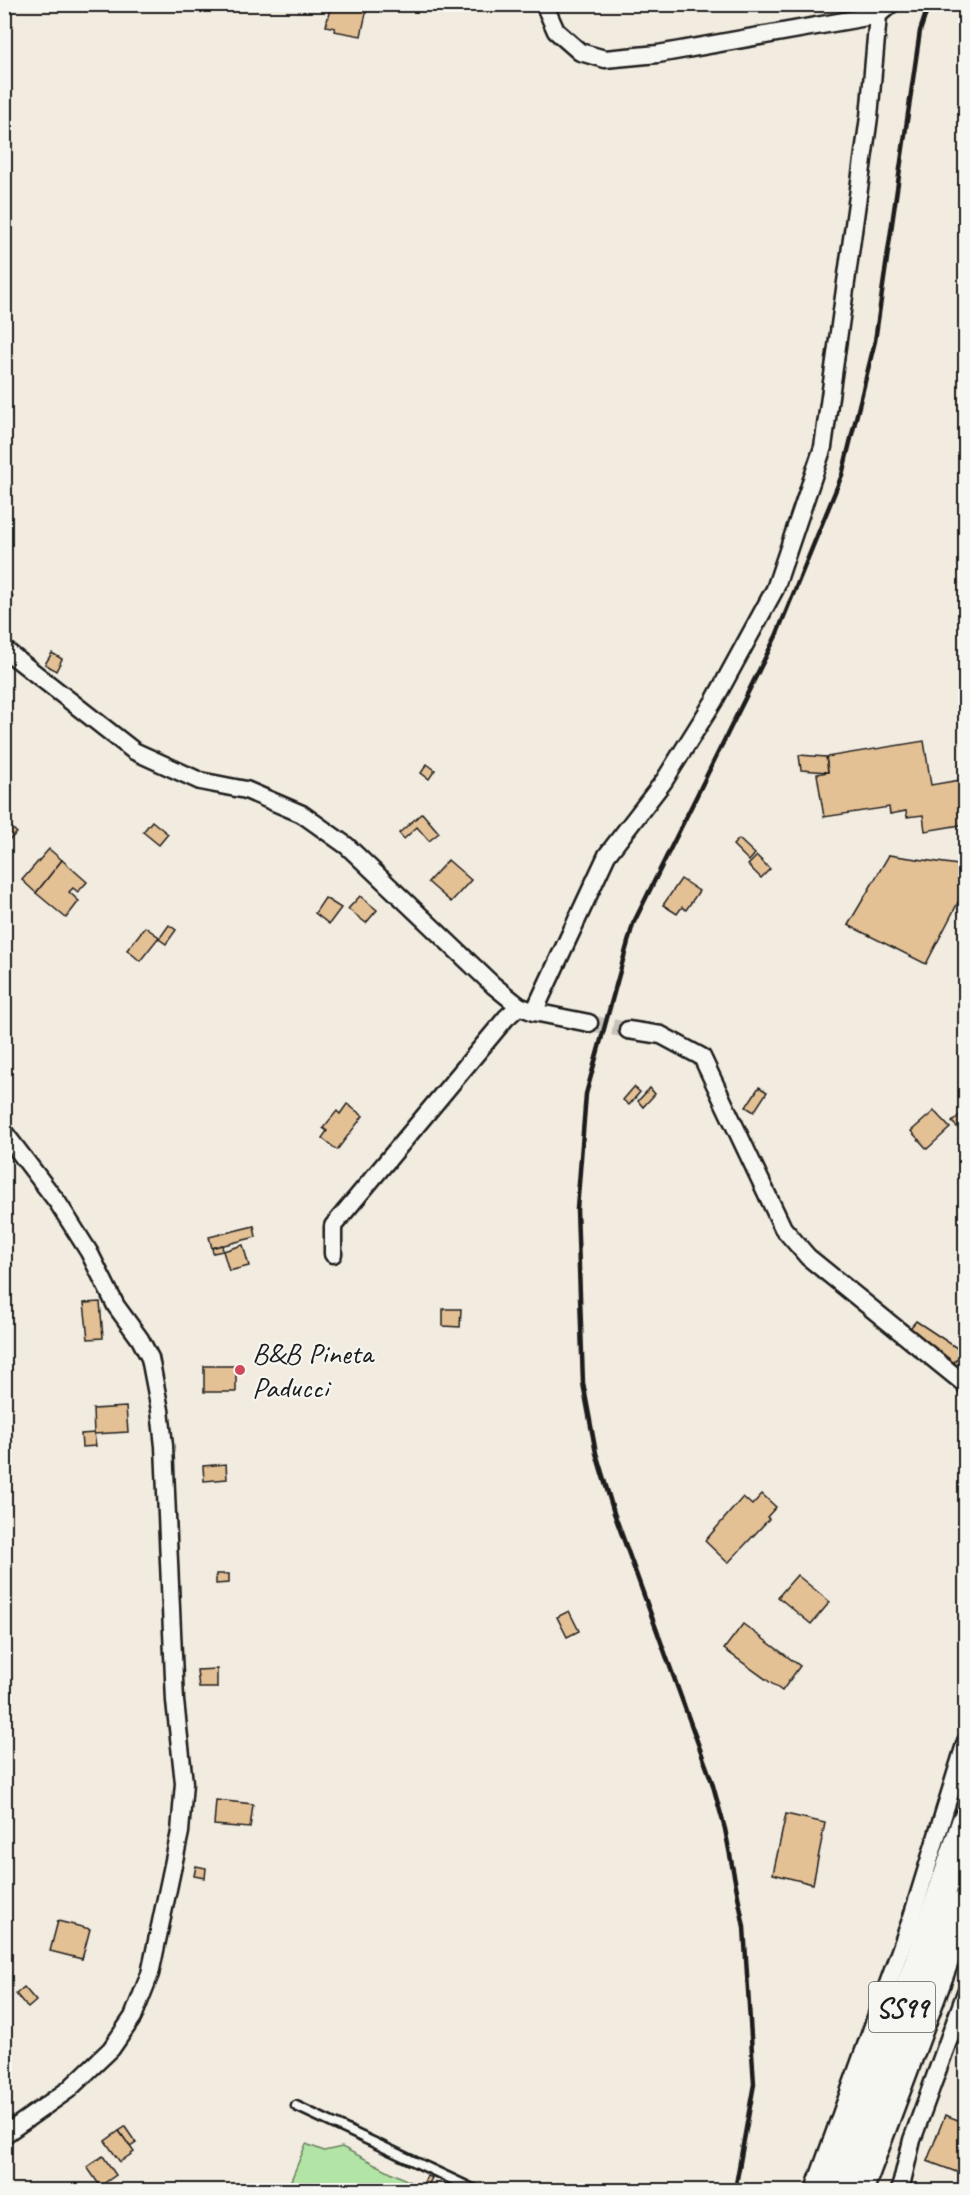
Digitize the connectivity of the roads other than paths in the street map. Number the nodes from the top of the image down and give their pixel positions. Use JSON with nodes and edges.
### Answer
{"nodes":[{"id":1,"x":543,"y":4,"type":"edge"},
{"id":2,"x":884,"y":10,"type":"edge"},
{"id":3,"x":4,"y":649,"type":"edge"},
{"id":4,"x":527,"y":1009,"type":"junction"},
{"id":5,"x":589,"y":1023,"type":"tunnel mouth"},
{"id":6,"x":628,"y":1030,"type":"tunnel mouth"},
{"id":7,"x":4,"y":1132,"type":"edge"},
{"id":8,"x":333,"y":1254,"type":"dead end"},
{"id":9,"x":966,"y":1385,"type":"edge"},
{"id":10,"x":966,"y":1741,"type":"edge"},
{"id":11,"x":966,"y":1821,"type":"edge"},
{"id":12,"x":966,"y":1903,"type":"edge"},
{"id":13,"x":966,"y":1992,"type":"edge"},
{"id":14,"x":296,"y":2106,"type":"dead end"},
{"id":15,"x":4,"y":2135,"type":"edge"},
{"id":16,"x":905,"y":2187,"type":"edge"},
{"id":17,"x":475,"y":2190,"type":"edge"},
{"id":18,"x":814,"y":2190,"type":"edge"},
{"id":19,"x":835,"y":2190,"type":"edge"},
{"id":20,"x":859,"y":2190,"type":"edge"}],
"edges":[{"from":1,"to":2,"type":"street"},
{"from":2,"to":4,"type":"street"},
{"from":3,"to":4,"type":"street"},
{"from":4,"to":5,"type":"street"},
{"from":4,"to":8,"type":"street"},
{"from":6,"to":9,"type":"street"},
{"from":7,"to":15,"type":"street"},
{"from":10,"to":18,"type":"street"},
{"from":11,"to":19,"type":"highway","number":"SS99"},
{"from":12,"to":20,"type":"highway","number":"SS99"},
{"from":13,"to":16,"type":"street"},
{"from":14,"to":17,"type":"lane"}]}
